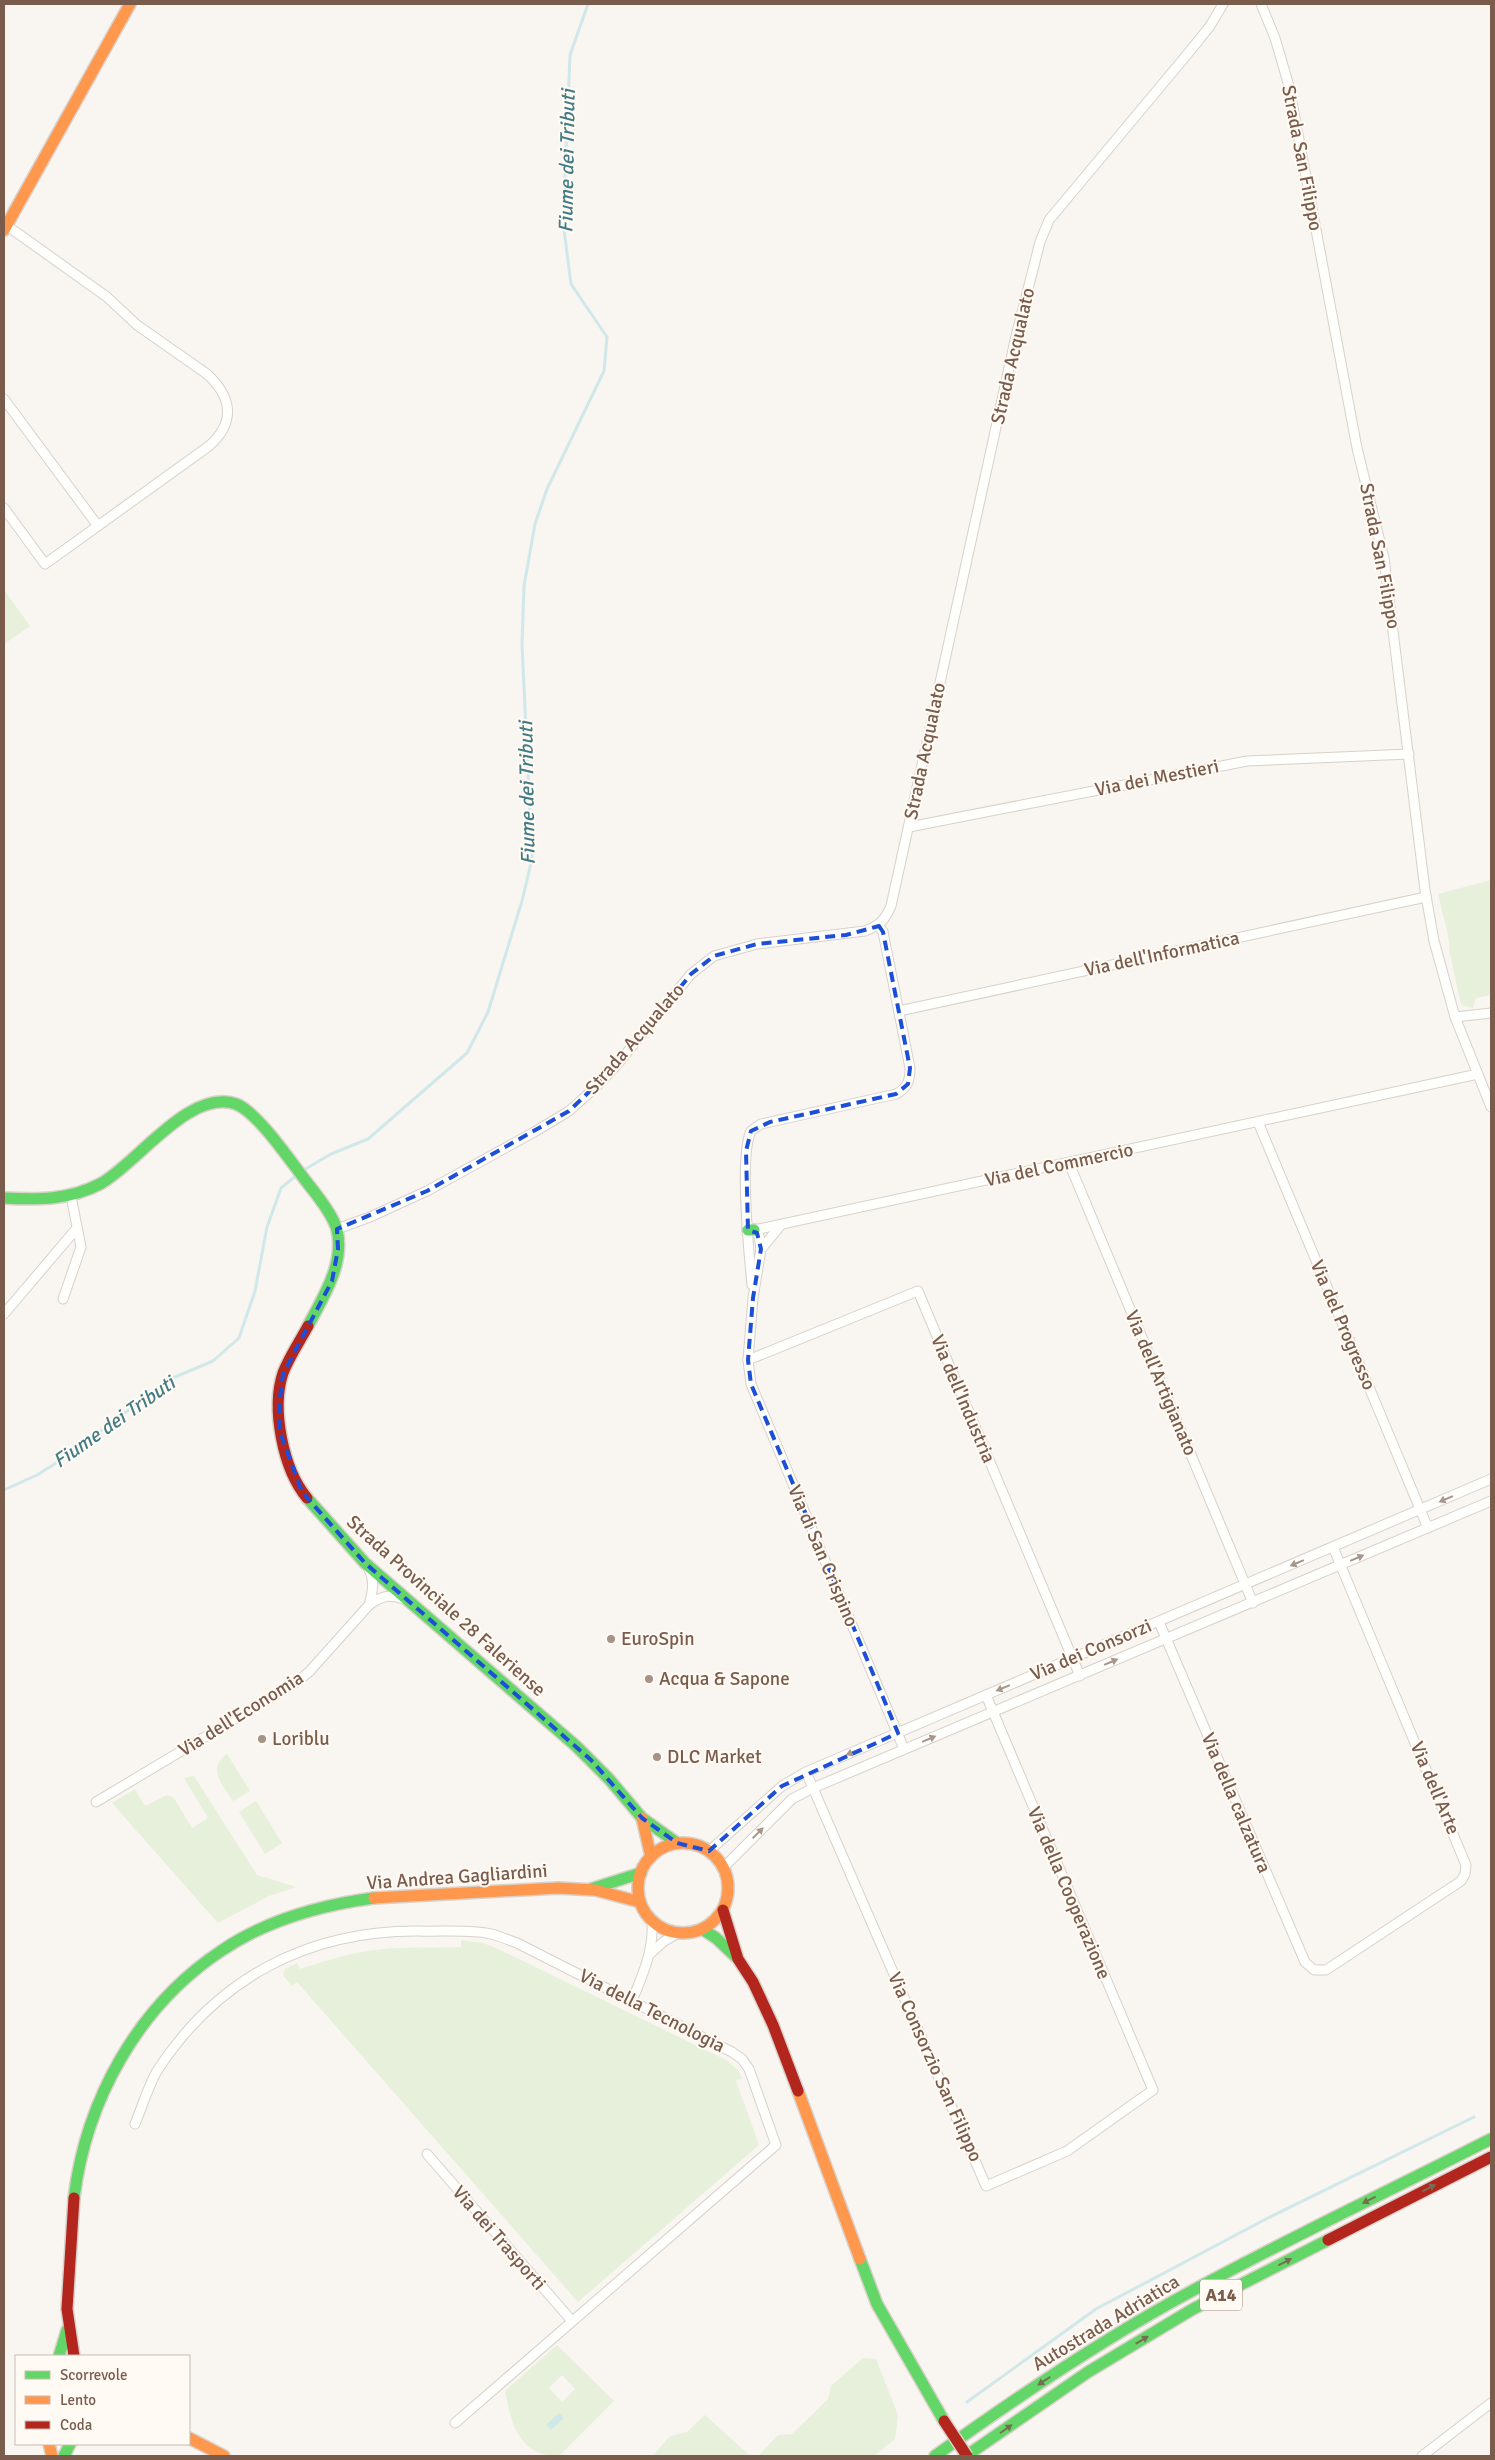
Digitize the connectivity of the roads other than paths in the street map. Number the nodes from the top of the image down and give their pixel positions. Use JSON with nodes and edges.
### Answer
{"nodes":[{"id":1,"x":130,"y":4,"type":"edge"},
{"id":2,"x":1223,"y":4,"type":"edge"},
{"id":3,"x":1261,"y":4,"type":"edge"},
{"id":4,"x":5,"y":227,"type":"edge"},
{"id":5,"x":4,"y":400,"type":"edge"},
{"id":6,"x":4,"y":508,"type":"edge"},
{"id":7,"x":98,"y":526,"type":"junction"},
{"id":8,"x":1409,"y":754,"type":"junction"},
{"id":9,"x":909,"y":827,"type":"junction"},
{"id":10,"x":1426,"y":897,"type":"junction"},
{"id":11,"x":879,"y":926,"type":"junction"},
{"id":12,"x":899,"y":1012,"type":"junction"},
{"id":13,"x":1491,"y":1013,"type":"edge"},
{"id":14,"x":1455,"y":1017,"type":"junction"},
{"id":15,"x":1478,"y":1074,"type":"junction"},
{"id":16,"x":1491,"y":1107,"type":"edge"},
{"id":17,"x":1258,"y":1122,"type":"junction"},
{"id":18,"x":1069,"y":1163,"type":"junction"},
{"id":19,"x":71,"y":1196,"type":"junction"},
{"id":20,"x":4,"y":1198,"type":"edge"},
{"id":21,"x":781,"y":1225,"type":"junction"},
{"id":22,"x":77,"y":1228,"type":"junction"},
{"id":23,"x":337,"y":1228,"type":"junction"},
{"id":24,"x":751,"y":1230,"type":"junction"},
{"id":25,"x":761,"y":1249,"type":"junction"},
{"id":26,"x":753,"y":1298,"type":"junction"},
{"id":27,"x":64,"y":1299,"type":"dead end"},
{"id":28,"x":4,"y":1314,"type":"edge"},
{"id":29,"x":748,"y":1360,"type":"junction"},
{"id":30,"x":1491,"y":1479,"type":"edge"},
{"id":31,"x":1491,"y":1501,"type":"edge"},
{"id":32,"x":1420,"y":1510,"type":"junction"},
{"id":33,"x":1428,"y":1528,"type":"junction"},
{"id":34,"x":1333,"y":1547,"type":"junction"},
{"id":35,"x":365,"y":1563,"type":"junction"},
{"id":36,"x":1341,"y":1565,"type":"junction"},
{"id":37,"x":382,"y":1577,"type":"junction"},
{"id":38,"x":1245,"y":1585,"type":"junction"},
{"id":39,"x":376,"y":1595,"type":"junction"},
{"id":40,"x":408,"y":1600,"type":"junction"},
{"id":41,"x":1253,"y":1603,"type":"junction"},
{"id":42,"x":1159,"y":1622,"type":"junction"},
{"id":43,"x":1166,"y":1639,"type":"junction"},
{"id":44,"x":1072,"y":1658,"type":"junction"},
{"id":45,"x":1080,"y":1676,"type":"junction"},
{"id":46,"x":986,"y":1695,"type":"junction"},
{"id":47,"x":992,"y":1712,"type":"junction"},
{"id":48,"x":898,"y":1733,"type":"junction"},
{"id":49,"x":904,"y":1749,"type":"junction"},
{"id":50,"x":806,"y":1772,"type":"junction"},
{"id":51,"x":813,"y":1788,"type":"junction"},
{"id":52,"x":96,"y":1802,"type":"dead end"},
{"id":53,"x":642,"y":1818,"type":"junction"},
{"id":54,"x":677,"y":1843,"type":"junction"},
{"id":55,"x":709,"y":1851,"type":"junction"},
{"id":56,"x":651,"y":1856,"type":"junction"},
{"id":57,"x":724,"y":1868,"type":"junction"},
{"id":58,"x":641,"y":1873,"type":"junction"},
{"id":59,"x":589,"y":1889,"type":"junction"},
{"id":60,"x":640,"y":1902,"type":"junction"},
{"id":61,"x":723,"y":1910,"type":"junction"},
{"id":62,"x":652,"y":1920,"type":"junction"},
{"id":63,"x":702,"y":1929,"type":"junction"},
{"id":64,"x":678,"y":1933,"type":"junction"},
{"id":65,"x":651,"y":1954,"type":"junction"},
{"id":66,"x":738,"y":1958,"type":"junction"},
{"id":67,"x":1326,"y":1970,"type":"joint"},
{"id":68,"x":632,"y":2001,"type":"junction"},
{"id":69,"x":1153,"y":2090,"type":"joint"},
{"id":70,"x":134,"y":2124,"type":"dead end"},
{"id":71,"x":1491,"y":2139,"type":"edge"},
{"id":72,"x":427,"y":2154,"type":"dead end"},
{"id":73,"x":1491,"y":2157,"type":"edge"},
{"id":74,"x":572,"y":2321,"type":"junction"},
{"id":75,"x":68,"y":2325,"type":"junction"},
{"id":76,"x":59,"y":2355,"type":"edge"},
{"id":77,"x":74,"y":2355,"type":"edge"},
{"id":78,"x":1491,"y":2403,"type":"edge"},
{"id":79,"x":455,"y":2423,"type":"dead end"},
{"id":80,"x":190,"y":2439,"type":"edge"},
{"id":81,"x":224,"y":2456,"type":"edge"},
{"id":82,"x":935,"y":2456,"type":"edge"},
{"id":83,"x":966,"y":2456,"type":"edge"},
{"id":84,"x":1422,"y":2456,"type":"edge"}],
"edges":[{"from":1,"to":4,"type":"main road"},
{"from":2,"to":9,"type":"street","name":"Strada Acqualato"},
{"from":3,"to":8,"type":"street","name":"Strada San Filippo"},
{"from":4,"to":7,"type":"street"},
{"from":5,"to":7,"type":"street"},
{"from":6,"to":7,"type":"street"},
{"from":8,"to":9,"type":"street","name":"Via dei Mestieri"},
{"from":8,"to":10,"type":"street","name":"Strada San Filippo"},
{"from":9,"to":11,"type":"street","name":"Strada Acqualato"},
{"from":10,"to":12,"type":"street","name":"Via dell'Informatica"},
{"from":10,"to":14,"type":"street","name":"Strada San Filippo"},
{"from":11,"to":12,"type":"street"},
{"from":11,"to":23,"type":"street","name":"Strada Acqualato"},
{"from":12,"to":24,"type":"street"},
{"from":13,"to":14,"type":"street"},
{"from":14,"to":15,"type":"street","name":"Strada San Filippo"},
{"from":15,"to":16,"type":"street","name":"Strada San Filippo"},
{"from":15,"to":17,"type":"street","name":"Via del Commercio"},
{"from":17,"to":18,"type":"street","name":"Via del Commercio"},
{"from":17,"to":32,"type":"street","name":"Via del Progresso"},
{"from":18,"to":21,"type":"street","name":"Via del Commercio"},
{"from":18,"to":38,"type":"street","name":"Via dell'Artigianato"},
{"from":19,"to":20,"type":"main road"},
{"from":19,"to":22,"type":"street"},
{"from":19,"to":23,"type":"main road"},
{"from":21,"to":24,"type":"street","name":"Via del Commercio"},
{"from":21,"to":25,"type":"street"},
{"from":22,"to":27,"type":"street"},
{"from":22,"to":28,"type":"street"},
{"from":23,"to":35,"type":"main road","name":"Strada Provinciale 28 Faleriense"},
{"from":24,"to":25,"type":"street"},
{"from":24,"to":26,"type":"street"},
{"from":25,"to":26,"type":"street"},
{"from":26,"to":29,"type":"street"},
{"from":29,"to":44,"type":"street","name":"Via dell'Industria"},
{"from":29,"to":48,"type":"street","name":"Via di San Crispino"},
{"from":30,"to":32,"type":"street","name":"Via dei Consorzi","one_way":true},
{"from":31,"to":33,"type":"street","name":"Via dei Consorzi"},
{"from":32,"to":33,"type":"street","name":"Via del Progresso"},
{"from":32,"to":34,"type":"street","name":"Via dei Consorzi"},
{"from":36,"to":33,"type":"street","name":"Via dei Consorzi","one_way":true},
{"from":34,"to":36,"type":"street","name":"Via dell'Arte"},
{"from":34,"to":38,"type":"street","name":"Via dei Consorzi","one_way":true},
{"from":35,"to":37,"type":"main road","name":"Strada Provinciale 28 Faleriense"},
{"from":35,"to":39,"type":"street"},
{"from":36,"to":41,"type":"street","name":"Via dei Consorzi"},
{"from":36,"to":67,"type":"street","name":"Via dell'Arte"},
{"from":37,"to":39,"type":"street"},
{"from":37,"to":40,"type":"main road","name":"Strada Provinciale 28 Faleriense"},
{"from":38,"to":41,"type":"street","name":"Via dell'Artigianato"},
{"from":38,"to":42,"type":"street","name":"Via dei Consorzi"},
{"from":39,"to":40,"type":"street"},
{"from":39,"to":52,"type":"street","name":"Via dell'Economia"},
{"from":40,"to":53,"type":"main road","name":"Strada Provinciale 28 Faleriense"},
{"from":41,"to":43,"type":"street","name":"Via dei Consorzi"},
{"from":42,"to":43,"type":"street","name":"Via della calzatura"},
{"from":42,"to":44,"type":"street","name":"Via dei Consorzi"},
{"from":45,"to":43,"type":"street","name":"Via dei Consorzi","one_way":true},
{"from":43,"to":67,"type":"street","name":"Via della calzatura"},
{"from":44,"to":45,"type":"street","name":"Via dell'Industria"},
{"from":44,"to":46,"type":"street","name":"Via dei Consorzi","one_way":true},
{"from":45,"to":47,"type":"street","name":"Via dei Consorzi"},
{"from":46,"to":47,"type":"street","name":"Via della Cooperazione"},
{"from":46,"to":48,"type":"street","name":"Via dei Consorzi"},
{"from":49,"to":47,"type":"street","name":"Via dei Consorzi","one_way":true},
{"from":47,"to":69,"type":"street","name":"Via della Cooperazione"},
{"from":48,"to":49,"type":"street","name":"Via di San Crispino"},
{"from":48,"to":50,"type":"street","name":"Via dei Consorzi","one_way":true},
{"from":49,"to":51,"type":"street","name":"Via dei Consorzi"},
{"from":50,"to":51,"type":"street","name":"Via Consorzio San Filippo"},
{"from":50,"to":55,"type":"street","name":"Via dei Consorzi"},
{"from":57,"to":51,"type":"street","name":"Via dei Consorzi","one_way":true},
{"from":51,"to":69,"type":"street","name":"Via Consorzio San Filippo"},
{"from":53,"to":54,"type":"main road","name":"Strada Provinciale 28 Faleriense"},
{"from":53,"to":56,"type":"main road","name":"Strada Provinciale 28 Faleriense"},
{"from":54,"to":55,"type":"main road"},
{"from":54,"to":56,"type":"main road"},
{"from":55,"to":57,"type":"main road"},
{"from":56,"to":58,"type":"main road"},
{"from":57,"to":61,"type":"main road"},
{"from":58,"to":59,"type":"main road"},
{"from":58,"to":60,"type":"main road"},
{"from":59,"to":60,"type":"main road"},
{"from":59,"to":75,"type":"main road","name":"Via Andrea Gagliardini"},
{"from":60,"to":62,"type":"main road"},
{"from":61,"to":63,"type":"main road"},
{"from":61,"to":66,"type":"main road"},
{"from":62,"to":64,"type":"main road"},
{"from":62,"to":65,"type":"street"},
{"from":63,"to":64,"type":"main road"},
{"from":63,"to":66,"type":"main road"},
{"from":64,"to":65,"type":"street"},
{"from":65,"to":68,"type":"street"},
{"from":66,"to":83,"type":"main road","bridge":true},
{"from":68,"to":70,"type":"street","name":"Via della Tecnologia"},
{"from":68,"to":74,"type":"street","name":"Via della Tecnologia"},
{"from":71,"to":82,"type":"main road","name":"Autostrada Adriatica","number":"A14","one_way":true},
{"from":72,"to":74,"type":"street","name":"Via dei Trasporti"},
{"from":83,"to":73,"type":"main road","name":"Autostrada Adriatica","number":"A14","one_way":true},
{"from":74,"to":79,"type":"street","name":"Via della Tecnologia"},
{"from":75,"to":76,"type":"main road"},
{"from":75,"to":77,"type":"main road"},
{"from":78,"to":84,"type":"street"},
{"from":80,"to":81,"type":"main road"}]}
